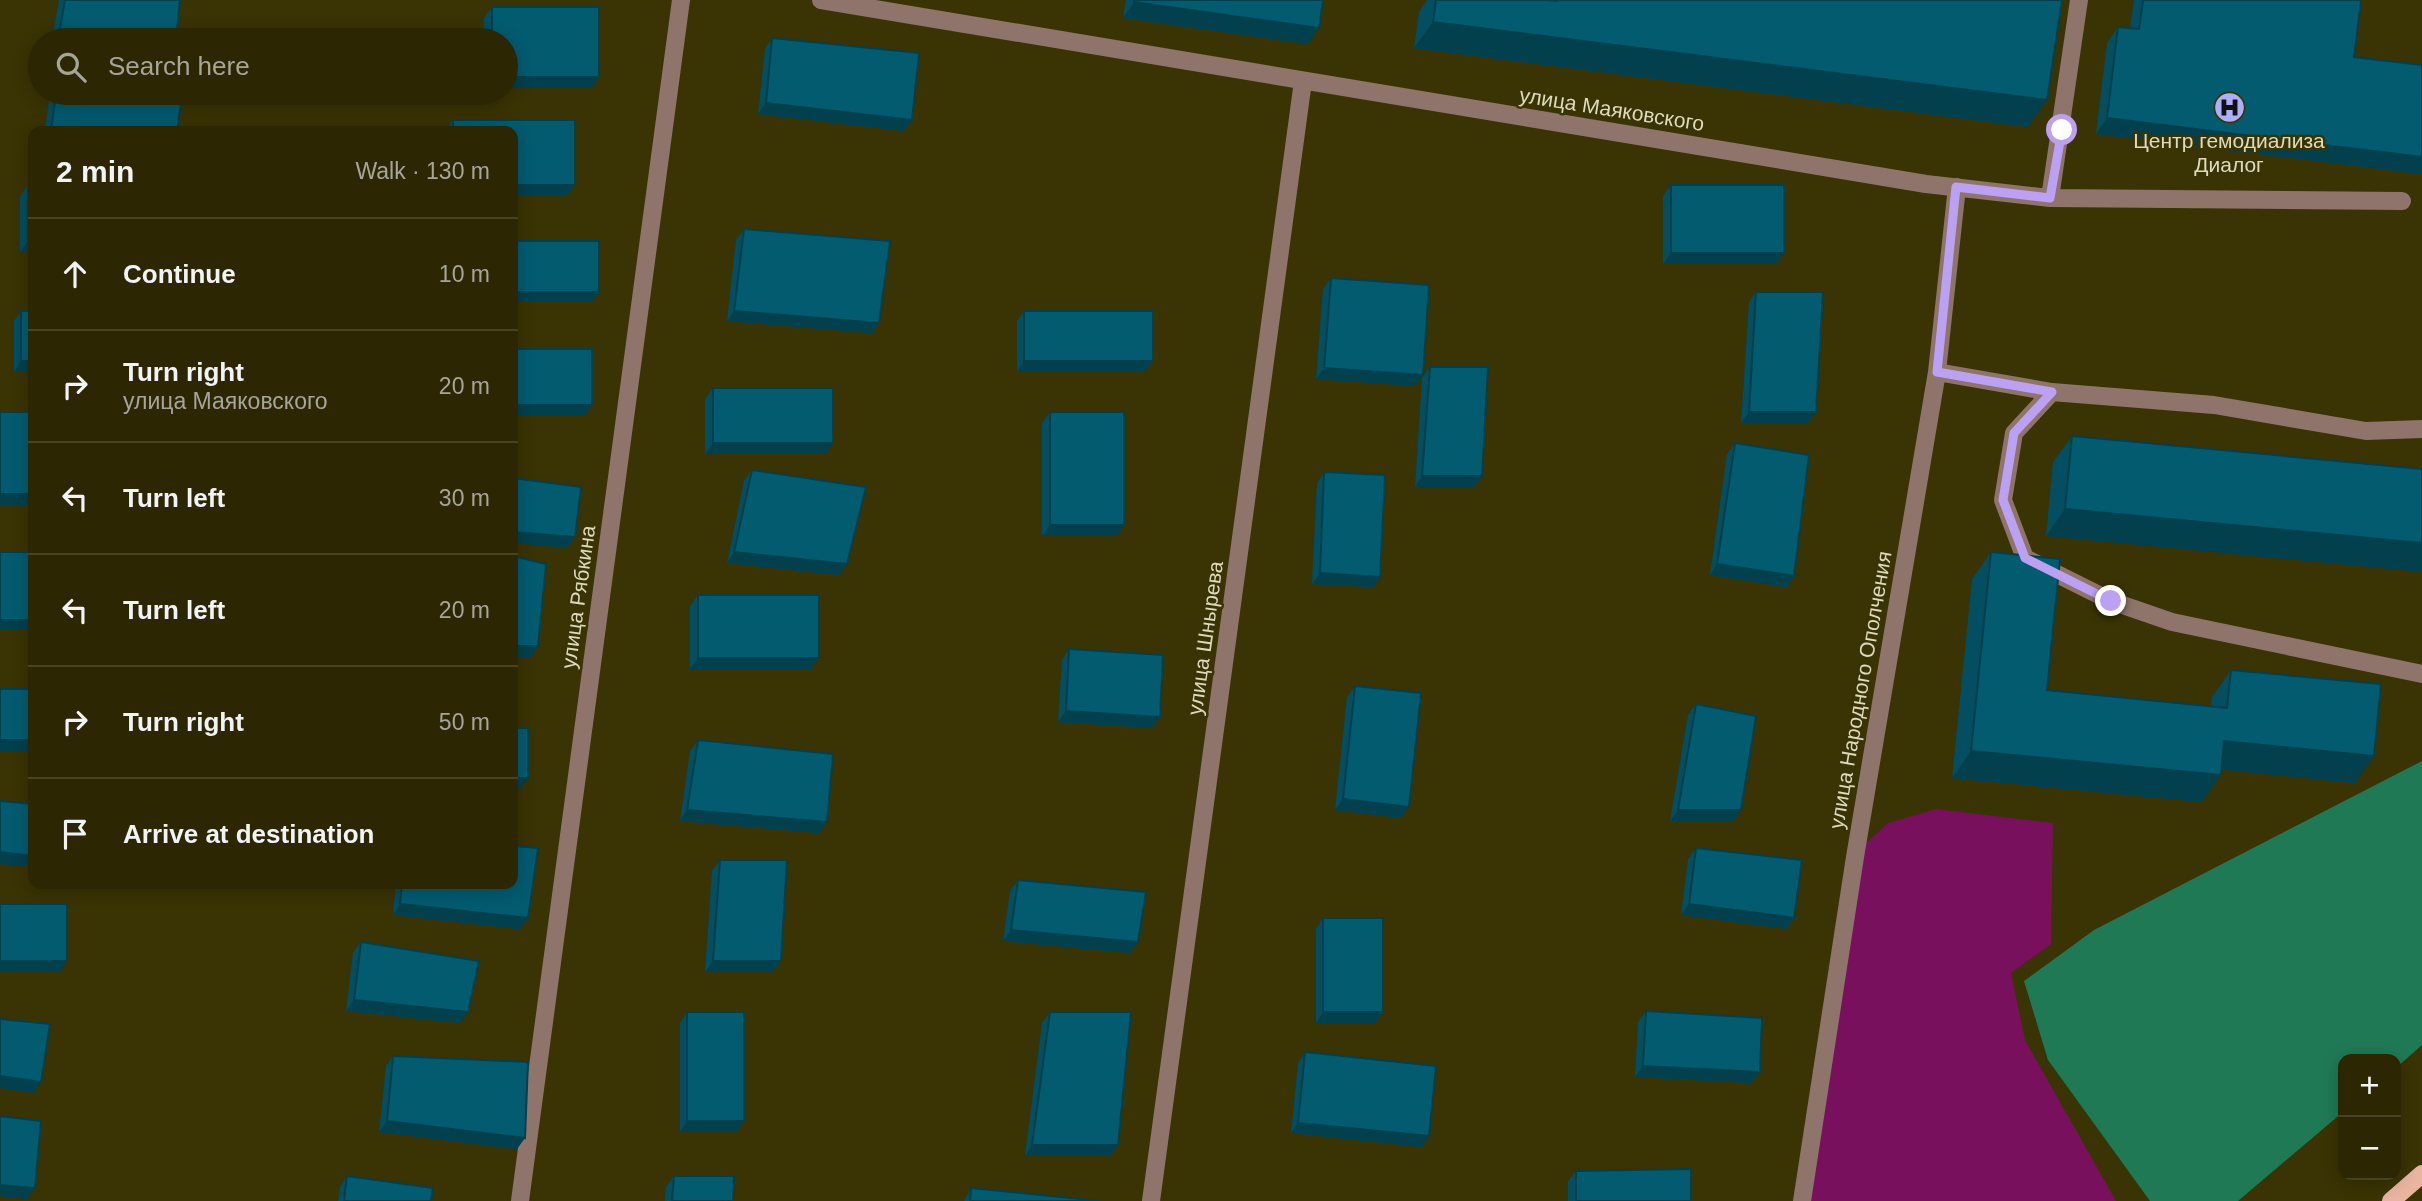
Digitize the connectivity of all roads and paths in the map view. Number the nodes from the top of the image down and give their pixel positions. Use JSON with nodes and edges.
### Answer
{"nodes":[{"id":1,"x":681,"y":0,"type":"edge"},
{"id":2,"x":821,"y":0,"type":"edge"},
{"id":3,"x":2080,"y":0,"type":"edge"},
{"id":4,"x":1303,"y":81,"type":"junction"},
{"id":5,"x":1956,"y":187,"type":"junction"},
{"id":6,"x":2050,"y":198,"type":"junction"},
{"id":7,"x":2402,"y":201,"type":"dead end"},
{"id":8,"x":1937,"y":372,"type":"junction"},
{"id":9,"x":2052,"y":392,"type":"junction"},
{"id":10,"x":2422,"y":429,"type":"edge"},
{"id":11,"x":2422,"y":674,"type":"edge"},
{"id":12,"x":2422,"y":1174,"type":"edge"},
{"id":13,"x":520,"y":1201,"type":"edge"},
{"id":14,"x":1151,"y":1201,"type":"edge"},
{"id":15,"x":1802,"y":1201,"type":"edge"},
{"id":16,"x":2391,"y":1201,"type":"edge"}],
"edges":[{"from":1,"to":13,"type":"street","name":"улица Рябкина"},
{"from":2,"to":4,"type":"street","name":"улица Маяковского"},
{"from":3,"to":6,"type":"street"},
{"from":4,"to":5,"type":"street","name":"улица Маяковского"},
{"from":4,"to":14,"type":"street","name":"улица Шнырева"},
{"from":5,"to":6,"type":"street","name":"улица Маяковского"},
{"from":5,"to":8,"type":"street","name":"улица Народного Ополчения"},
{"from":6,"to":7,"type":"street","name":"улица Маяковского"},
{"from":8,"to":9,"type":"street"},
{"from":8,"to":15,"type":"street","name":"улица Народного Ополчения"},
{"from":9,"to":10,"type":"street"},
{"from":9,"to":11,"type":"street"},
{"from":12,"to":16,"type":"main road"}]}
